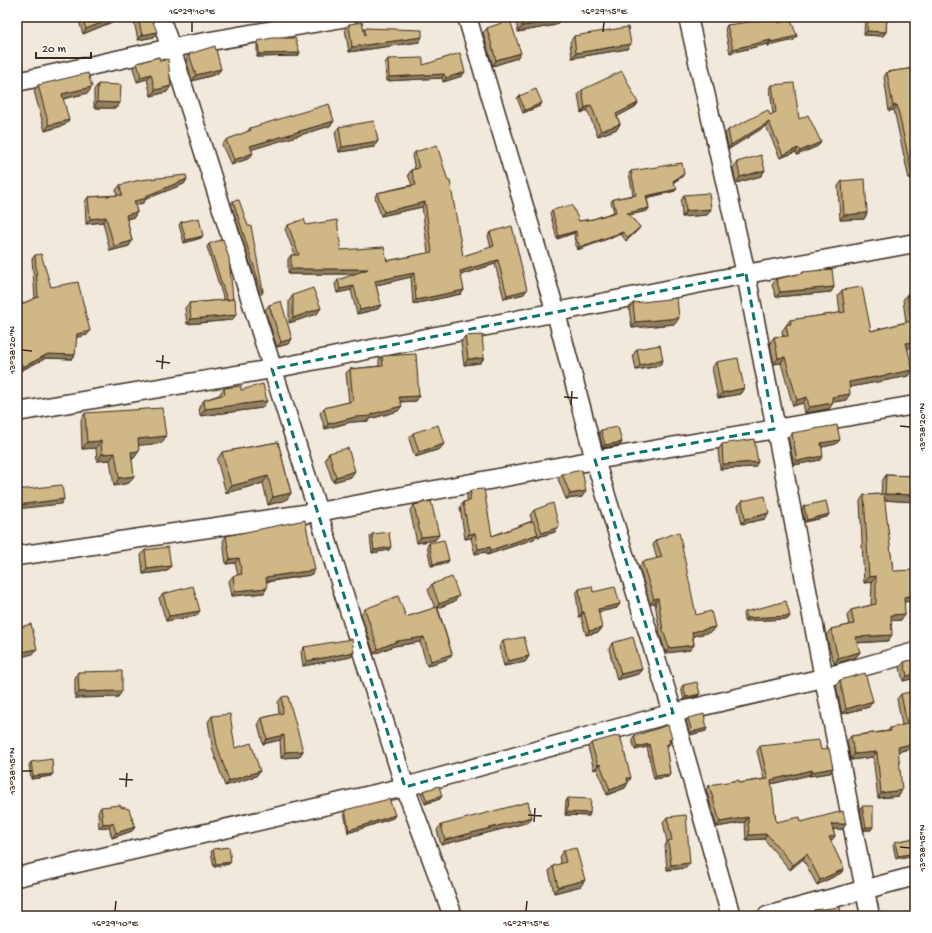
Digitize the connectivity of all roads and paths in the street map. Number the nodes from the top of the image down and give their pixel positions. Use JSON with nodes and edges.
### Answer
{"nodes":[{"id":1,"x":160,"y":17,"type":"edge"},
{"id":2,"x":348,"y":17,"type":"edge"},
{"id":3,"x":467,"y":17,"type":"edge"},
{"id":4,"x":688,"y":17,"type":"edge"},
{"id":5,"x":171,"y":48,"type":"junction"},
{"id":6,"x":17,"y":82,"type":"edge"},
{"id":7,"x":915,"y":242,"type":"edge"},
{"id":8,"x":746,"y":274,"type":"junction"},
{"id":9,"x":556,"y":313,"type":"junction"},
{"id":10,"x":272,"y":369,"type":"junction"},
{"id":11,"x":915,"y":405,"type":"edge"},
{"id":12,"x":17,"y":412,"type":"edge"},
{"id":13,"x":774,"y":429,"type":"junction"},
{"id":14,"x":595,"y":460,"type":"junction"},
{"id":15,"x":318,"y":512,"type":"junction"},
{"id":16,"x":17,"y":556,"type":"edge"},
{"id":17,"x":915,"y":652,"type":"edge"},
{"id":18,"x":823,"y":678,"type":"junction"},
{"id":19,"x":672,"y":713,"type":"junction"},
{"id":20,"x":405,"y":787,"type":"junction"},
{"id":21,"x":915,"y":876,"type":"edge"},
{"id":22,"x":17,"y":877,"type":"edge"},
{"id":23,"x":864,"y":889,"type":"junction"},
{"id":24,"x":453,"y":916,"type":"edge"},
{"id":25,"x":731,"y":916,"type":"edge"},
{"id":26,"x":767,"y":916,"type":"edge"},
{"id":27,"x":870,"y":916,"type":"edge"}],
"edges":[{"from":1,"to":5,"type":"street"},
{"from":2,"to":5,"type":"street"},
{"from":3,"to":9,"type":"street"},
{"from":4,"to":8,"type":"street"},
{"from":5,"to":6,"type":"street"},
{"from":5,"to":10,"type":"street"},
{"from":7,"to":8,"type":"street"},
{"from":8,"to":9,"type":"street"},
{"from":8,"to":13,"type":"street"},
{"from":9,"to":10,"type":"street"},
{"from":9,"to":14,"type":"street"},
{"from":10,"to":12,"type":"street"},
{"from":10,"to":15,"type":"street"},
{"from":11,"to":13,"type":"street"},
{"from":13,"to":14,"type":"street"},
{"from":13,"to":18,"type":"street"},
{"from":14,"to":15,"type":"street"},
{"from":14,"to":19,"type":"street"},
{"from":15,"to":16,"type":"street"},
{"from":15,"to":20,"type":"street"},
{"from":17,"to":18,"type":"street"},
{"from":18,"to":19,"type":"street"},
{"from":18,"to":23,"type":"street"},
{"from":19,"to":20,"type":"street"},
{"from":19,"to":25,"type":"street"},
{"from":20,"to":22,"type":"street"},
{"from":20,"to":24,"type":"street"},
{"from":21,"to":23,"type":"street"},
{"from":23,"to":26,"type":"street"},
{"from":23,"to":27,"type":"street"}]}
